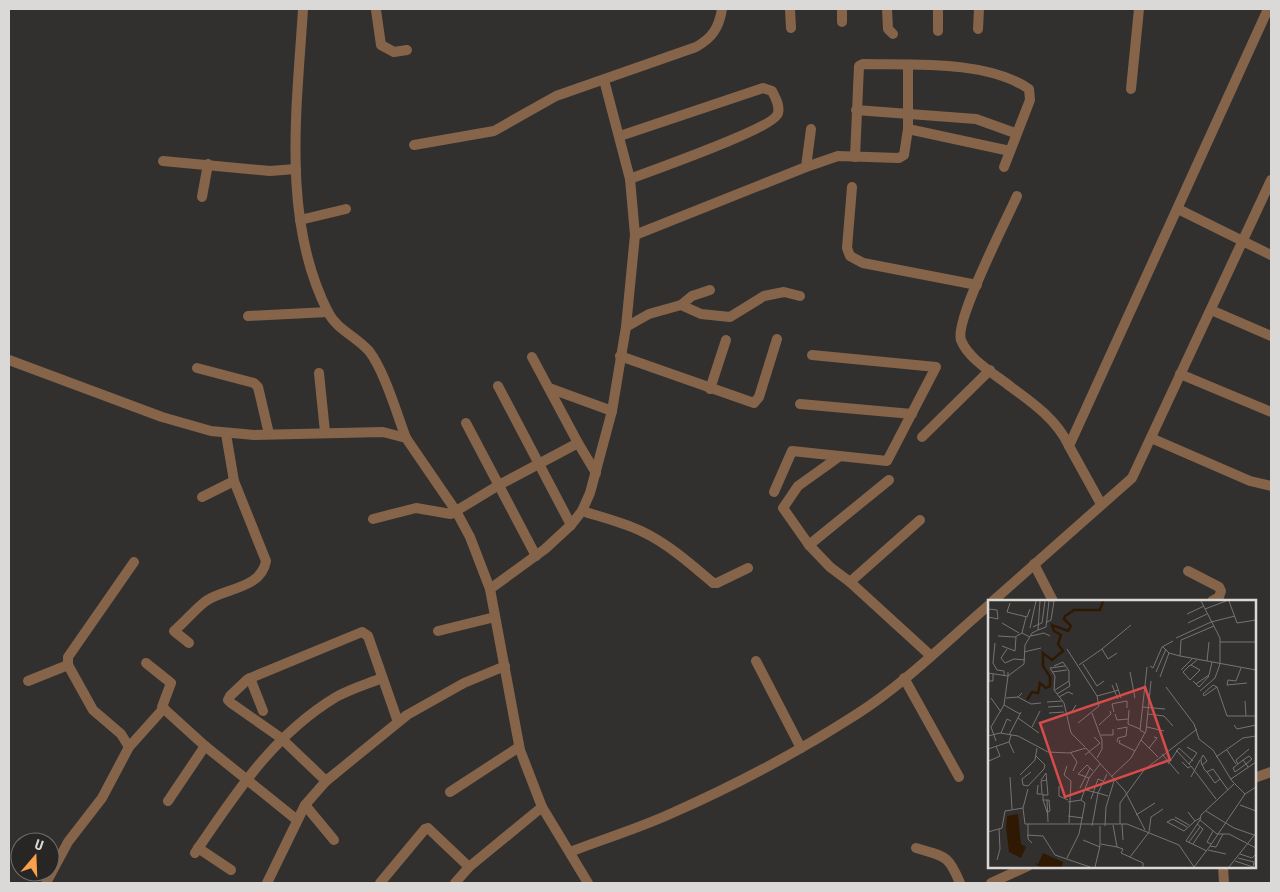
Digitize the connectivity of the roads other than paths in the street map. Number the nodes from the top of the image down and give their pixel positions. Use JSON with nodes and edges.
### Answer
{"nodes":[{"id":1,"x":303,"y":9,"type":"edge"},
{"id":2,"x":374,"y":9,"type":"edge"},
{"id":3,"x":722,"y":9,"type":"edge"},
{"id":4,"x":790,"y":9,"type":"edge"},
{"id":5,"x":842,"y":9,"type":"edge"},
{"id":6,"x":887,"y":9,"type":"edge"},
{"id":7,"x":938,"y":9,"type":"edge"},
{"id":8,"x":978,"y":9,"type":"edge"},
{"id":9,"x":1139,"y":9,"type":"edge"},
{"id":10,"x":1268,"y":9,"type":"edge"},
{"id":11,"x":842,"y":22,"type":"dead end"},
{"id":12,"x":790,"y":28,"type":"dead end"},
{"id":13,"x":978,"y":28,"type":"dead end"},
{"id":14,"x":938,"y":31,"type":"dead end"},
{"id":15,"x":894,"y":34,"type":"dead end"},
{"id":16,"x":407,"y":50,"type":"dead end"},
{"id":17,"x":908,"y":64,"type":"junction"},
{"id":18,"x":604,"y":80,"type":"junction"},
{"id":19,"x":1131,"y":89,"type":"dead end"},
{"id":20,"x":856,"y":110,"type":"junction"},
{"id":21,"x":908,"y":115,"type":"junction"},
{"id":22,"x":908,"y":129,"type":"junction"},
{"id":23,"x":811,"y":130,"type":"dead end"},
{"id":24,"x":1015,"y":134,"type":"junction"},
{"id":25,"x":620,"y":136,"type":"junction"},
{"id":26,"x":414,"y":146,"type":"dead end"},
{"id":27,"x":1010,"y":151,"type":"junction"},
{"id":28,"x":855,"y":157,"type":"junction"},
{"id":29,"x":163,"y":160,"type":"dead end"},
{"id":30,"x":208,"y":164,"type":"junction"},
{"id":31,"x":806,"y":167,"type":"junction"},
{"id":32,"x":1004,"y":167,"type":"dead end"},
{"id":33,"x":296,"y":169,"type":"junction"},
{"id":34,"x":630,"y":179,"type":"junction"},
{"id":35,"x":1271,"y":180,"type":"edge"},
{"id":36,"x":852,"y":187,"type":"dead end"},
{"id":37,"x":1018,"y":196,"type":"dead end"},
{"id":38,"x":202,"y":197,"type":"dead end"},
{"id":39,"x":346,"y":209,"type":"dead end"},
{"id":40,"x":1178,"y":209,"type":"junction"},
{"id":41,"x":300,"y":220,"type":"junction"},
{"id":42,"x":635,"y":235,"type":"junction"},
{"id":43,"x":1242,"y":241,"type":"junction"},
{"id":44,"x":1271,"y":255,"type":"edge"},
{"id":45,"x":977,"y":284,"type":"junction"},
{"id":46,"x":710,"y":290,"type":"dead end"},
{"id":47,"x":800,"y":296,"type":"dead end"},
{"id":48,"x":681,"y":305,"type":"junction"},
{"id":49,"x":1211,"y":310,"type":"junction"},
{"id":50,"x":328,"y":312,"type":"junction"},
{"id":51,"x":248,"y":316,"type":"dead end"},
{"id":52,"x":626,"y":326,"type":"junction"},
{"id":53,"x":1271,"y":336,"type":"edge"},
{"id":54,"x":777,"y":339,"type":"dead end"},
{"id":55,"x":726,"y":340,"type":"dead end"},
{"id":56,"x":812,"y":355,"type":"dead end"},
{"id":57,"x":620,"y":356,"type":"junction"},
{"id":58,"x":532,"y":357,"type":"dead end"},
{"id":59,"x":9,"y":360,"type":"edge"},
{"id":60,"x":197,"y":368,"type":"dead end"},
{"id":61,"x":990,"y":370,"type":"junction"},
{"id":62,"x":319,"y":373,"type":"dead end"},
{"id":63,"x":1180,"y":374,"type":"junction"},
{"id":64,"x":498,"y":386,"type":"dead end"},
{"id":65,"x":549,"y":388,"type":"junction"},
{"id":66,"x":710,"y":389,"type":"junction"},
{"id":67,"x":800,"y":404,"type":"dead end"},
{"id":68,"x":612,"y":411,"type":"junction"},
{"id":69,"x":1271,"y":412,"type":"edge"},
{"id":70,"x":912,"y":414,"type":"junction"},
{"id":71,"x":466,"y":423,"type":"dead end"},
{"id":72,"x":325,"y":432,"type":"junction"},
{"id":73,"x":226,"y":434,"type":"junction"},
{"id":74,"x":269,"y":434,"type":"junction"},
{"id":75,"x":922,"y":437,"type":"dead end"},
{"id":76,"x":406,"y":438,"type":"junction"},
{"id":77,"x":1151,"y":438,"type":"junction"},
{"id":78,"x":578,"y":444,"type":"junction"},
{"id":79,"x":1069,"y":446,"type":"junction"},
{"id":80,"x":840,"y":456,"type":"junction"},
{"id":81,"x":539,"y":464,"type":"junction"},
{"id":82,"x":596,"y":473,"type":"junction"},
{"id":83,"x":889,"y":480,"type":"dead end"},
{"id":84,"x":234,"y":481,"type":"junction"},
{"id":85,"x":499,"y":486,"type":"junction"},
{"id":86,"x":1271,"y":486,"type":"edge"},
{"id":87,"x":774,"y":492,"type":"dead end"},
{"id":88,"x":202,"y":497,"type":"dead end"},
{"id":89,"x":1101,"y":504,"type":"junction"},
{"id":90,"x":456,"y":511,"type":"junction"},
{"id":91,"x":582,"y":511,"type":"junction"},
{"id":92,"x":373,"y":519,"type":"dead end"},
{"id":93,"x":920,"y":520,"type":"dead end"},
{"id":94,"x":571,"y":525,"type":"junction"},
{"id":95,"x":809,"y":545,"type":"junction"},
{"id":96,"x":536,"y":556,"type":"junction"},
{"id":97,"x":134,"y":562,"type":"dead end"},
{"id":98,"x":1034,"y":564,"type":"junction"},
{"id":99,"x":748,"y":568,"type":"dead end"},
{"id":100,"x":1188,"y":571,"type":"dead end"},
{"id":101,"x":850,"y":582,"type":"junction"},
{"id":102,"x":490,"y":589,"type":"junction"},
{"id":103,"x":994,"y":600,"type":"edge"},
{"id":104,"x":1052,"y":600,"type":"edge"},
{"id":105,"x":1213,"y":600,"type":"edge"},
{"id":106,"x":988,"y":606,"type":"edge"},
{"id":107,"x":495,"y":616,"type":"junction"},
{"id":108,"x":438,"y":631,"type":"dead end"},
{"id":109,"x":189,"y":643,"type":"dead end"},
{"id":110,"x":932,"y":656,"type":"junction"},
{"id":111,"x":756,"y":661,"type":"dead end"},
{"id":112,"x":146,"y":663,"type":"dead end"},
{"id":113,"x":68,"y":665,"type":"junction"},
{"id":114,"x":505,"y":666,"type":"junction"},
{"id":115,"x":250,"y":678,"type":"junction"},
{"id":116,"x":382,"y":678,"type":"junction"},
{"id":117,"x":904,"y":678,"type":"junction"},
{"id":118,"x":28,"y":681,"type":"dead end"},
{"id":119,"x":164,"y":708,"type":"junction"},
{"id":120,"x":263,"y":711,"type":"dead end"},
{"id":121,"x":398,"y":722,"type":"junction"},
{"id":122,"x":281,"y":738,"type":"junction"},
{"id":123,"x":130,"y":746,"type":"junction"},
{"id":124,"x":205,"y":746,"type":"junction"},
{"id":125,"x":519,"y":747,"type":"junction"},
{"id":126,"x":801,"y":748,"type":"junction"},
{"id":127,"x":1271,"y":772,"type":"edge"},
{"id":128,"x":959,"y":777,"type":"dead end"},
{"id":129,"x":1255,"y":778,"type":"edge"},
{"id":130,"x":245,"y":780,"type":"junction"},
{"id":131,"x":326,"y":781,"type":"junction"},
{"id":132,"x":450,"y":792,"type":"dead end"},
{"id":133,"x":168,"y":801,"type":"dead end"},
{"id":134,"x":305,"y":805,"type":"junction"},
{"id":135,"x":542,"y":806,"type":"junction"},
{"id":136,"x":297,"y":820,"type":"junction"},
{"id":137,"x":334,"y":840,"type":"dead end"},
{"id":138,"x":916,"y":848,"type":"dead end"},
{"id":139,"x":570,"y":852,"type":"junction"},
{"id":140,"x":470,"y":867,"type":"junction"},
{"id":141,"x":1026,"y":867,"type":"edge"},
{"id":142,"x":1223,"y":867,"type":"edge"},
{"id":143,"x":231,"y":870,"type":"dead end"},
{"id":144,"x":46,"y":883,"type":"edge"},
{"id":145,"x":267,"y":883,"type":"edge"},
{"id":146,"x":380,"y":883,"type":"edge"},
{"id":147,"x":454,"y":883,"type":"edge"},
{"id":148,"x":588,"y":883,"type":"edge"},
{"id":149,"x":960,"y":883,"type":"edge"},
{"id":150,"x":991,"y":883,"type":"edge"},
{"id":151,"x":1224,"y":883,"type":"edge"}],
"edges":[{"from":1,"to":33,"type":"street"},
{"from":2,"to":16,"type":"street"},
{"from":3,"to":18,"type":"street"},
{"from":4,"to":12,"type":"street"},
{"from":5,"to":11,"type":"street"},
{"from":6,"to":15,"type":"street"},
{"from":7,"to":14,"type":"street"},
{"from":8,"to":13,"type":"street"},
{"from":9,"to":19,"type":"street"},
{"from":10,"to":40,"type":"street"},
{"from":17,"to":20,"type":"street"},
{"from":17,"to":21,"type":"street"},
{"from":17,"to":24,"type":"street"},
{"from":18,"to":25,"type":"street"},
{"from":18,"to":26,"type":"street"},
{"from":20,"to":21,"type":"street"},
{"from":20,"to":28,"type":"street"},
{"from":21,"to":22,"type":"street"},
{"from":21,"to":24,"type":"street"},
{"from":22,"to":27,"type":"street"},
{"from":22,"to":28,"type":"street"},
{"from":23,"to":31,"type":"street"},
{"from":24,"to":27,"type":"street"},
{"from":25,"to":34,"type":"street"},
{"from":25,"to":34,"type":"street"},
{"from":27,"to":32,"type":"street"},
{"from":28,"to":31,"type":"street"},
{"from":29,"to":30,"type":"street"},
{"from":30,"to":33,"type":"street"},
{"from":30,"to":38,"type":"street"},
{"from":31,"to":42,"type":"street"},
{"from":33,"to":41,"type":"street"},
{"from":34,"to":42,"type":"street"},
{"from":35,"to":43,"type":"street"},
{"from":36,"to":45,"type":"street"},
{"from":37,"to":45,"type":"street"},
{"from":39,"to":41,"type":"street"},
{"from":40,"to":43,"type":"street"},
{"from":40,"to":79,"type":"street"},
{"from":41,"to":50,"type":"street"},
{"from":42,"to":52,"type":"street"},
{"from":43,"to":44,"type":"street"},
{"from":43,"to":49,"type":"street"},
{"from":45,"to":61,"type":"street"},
{"from":46,"to":48,"type":"street"},
{"from":47,"to":48,"type":"street"},
{"from":48,"to":52,"type":"street"},
{"from":49,"to":53,"type":"street"},
{"from":49,"to":63,"type":"street"},
{"from":50,"to":51,"type":"street"},
{"from":50,"to":76,"type":"street"},
{"from":52,"to":57,"type":"street"},
{"from":54,"to":66,"type":"street"},
{"from":55,"to":66,"type":"street"},
{"from":56,"to":70,"type":"street"},
{"from":57,"to":66,"type":"street"},
{"from":57,"to":68,"type":"street"},
{"from":58,"to":65,"type":"street"},
{"from":59,"to":73,"type":"street"},
{"from":60,"to":74,"type":"street"},
{"from":61,"to":75,"type":"street"},
{"from":61,"to":79,"type":"street"},
{"from":62,"to":72,"type":"street"},
{"from":63,"to":69,"type":"street"},
{"from":63,"to":77,"type":"street"},
{"from":64,"to":81,"type":"street"},
{"from":65,"to":68,"type":"street"},
{"from":65,"to":78,"type":"street"},
{"from":67,"to":70,"type":"street"},
{"from":68,"to":82,"type":"street"},
{"from":70,"to":80,"type":"street"},
{"from":71,"to":85,"type":"street"},
{"from":72,"to":74,"type":"street"},
{"from":72,"to":76,"type":"street"},
{"from":73,"to":74,"type":"street"},
{"from":73,"to":84,"type":"street"},
{"from":76,"to":90,"type":"street"},
{"from":77,"to":86,"type":"street"},
{"from":77,"to":89,"type":"street"},
{"from":78,"to":81,"type":"street"},
{"from":78,"to":82,"type":"street"},
{"from":79,"to":89,"type":"street"},
{"from":80,"to":87,"type":"street"},
{"from":80,"to":95,"type":"street"},
{"from":81,"to":85,"type":"street"},
{"from":81,"to":94,"type":"street"},
{"from":82,"to":91,"type":"street"},
{"from":83,"to":95,"type":"street"},
{"from":84,"to":88,"type":"street"},
{"from":84,"to":109,"type":"street"},
{"from":85,"to":90,"type":"street"},
{"from":85,"to":96,"type":"street"},
{"from":89,"to":98,"type":"street"},
{"from":90,"to":92,"type":"street"},
{"from":90,"to":102,"type":"street"},
{"from":91,"to":94,"type":"street"},
{"from":91,"to":99,"type":"street"},
{"from":93,"to":101,"type":"street"},
{"from":94,"to":96,"type":"street"},
{"from":95,"to":101,"type":"street"},
{"from":96,"to":102,"type":"street"},
{"from":97,"to":113,"type":"street"},
{"from":98,"to":103,"type":"street"},
{"from":98,"to":104,"type":"street"},
{"from":100,"to":105,"type":"street"},
{"from":101,"to":110,"type":"street"},
{"from":102,"to":107,"type":"street"},
{"from":106,"to":110,"type":"street"},
{"from":107,"to":108,"type":"street"},
{"from":107,"to":114,"type":"street"},
{"from":110,"to":117,"type":"street"},
{"from":111,"to":126,"type":"street"},
{"from":112,"to":119,"type":"street"},
{"from":113,"to":118,"type":"street"},
{"from":113,"to":123,"type":"street"},
{"from":114,"to":121,"type":"street"},
{"from":114,"to":125,"type":"street"},
{"from":115,"to":116,"type":"street"},
{"from":115,"to":120,"type":"street"},
{"from":115,"to":122,"type":"street"},
{"from":116,"to":121,"type":"street"},
{"from":116,"to":122,"type":"street"},
{"from":117,"to":126,"type":"street"},
{"from":117,"to":128,"type":"street"},
{"from":119,"to":123,"type":"street"},
{"from":119,"to":124,"type":"street"},
{"from":121,"to":131,"type":"street"},
{"from":122,"to":130,"type":"street"},
{"from":122,"to":131,"type":"street"},
{"from":123,"to":144,"type":"street"},
{"from":124,"to":130,"type":"street"},
{"from":124,"to":133,"type":"street"},
{"from":125,"to":132,"type":"street"},
{"from":125,"to":135,"type":"street"},
{"from":126,"to":139,"type":"street"},
{"from":127,"to":129,"type":"street"},
{"from":130,"to":136,"type":"street"},
{"from":130,"to":143,"type":"street"},
{"from":131,"to":134,"type":"street"},
{"from":134,"to":136,"type":"street"},
{"from":134,"to":137,"type":"street"},
{"from":135,"to":139,"type":"street"},
{"from":135,"to":140,"type":"street"},
{"from":136,"to":145,"type":"street"},
{"from":138,"to":149,"type":"street"},
{"from":139,"to":148,"type":"street"},
{"from":140,"to":146,"type":"street"},
{"from":140,"to":147,"type":"street"},
{"from":141,"to":150,"type":"street"},
{"from":142,"to":151,"type":"street"}]}
